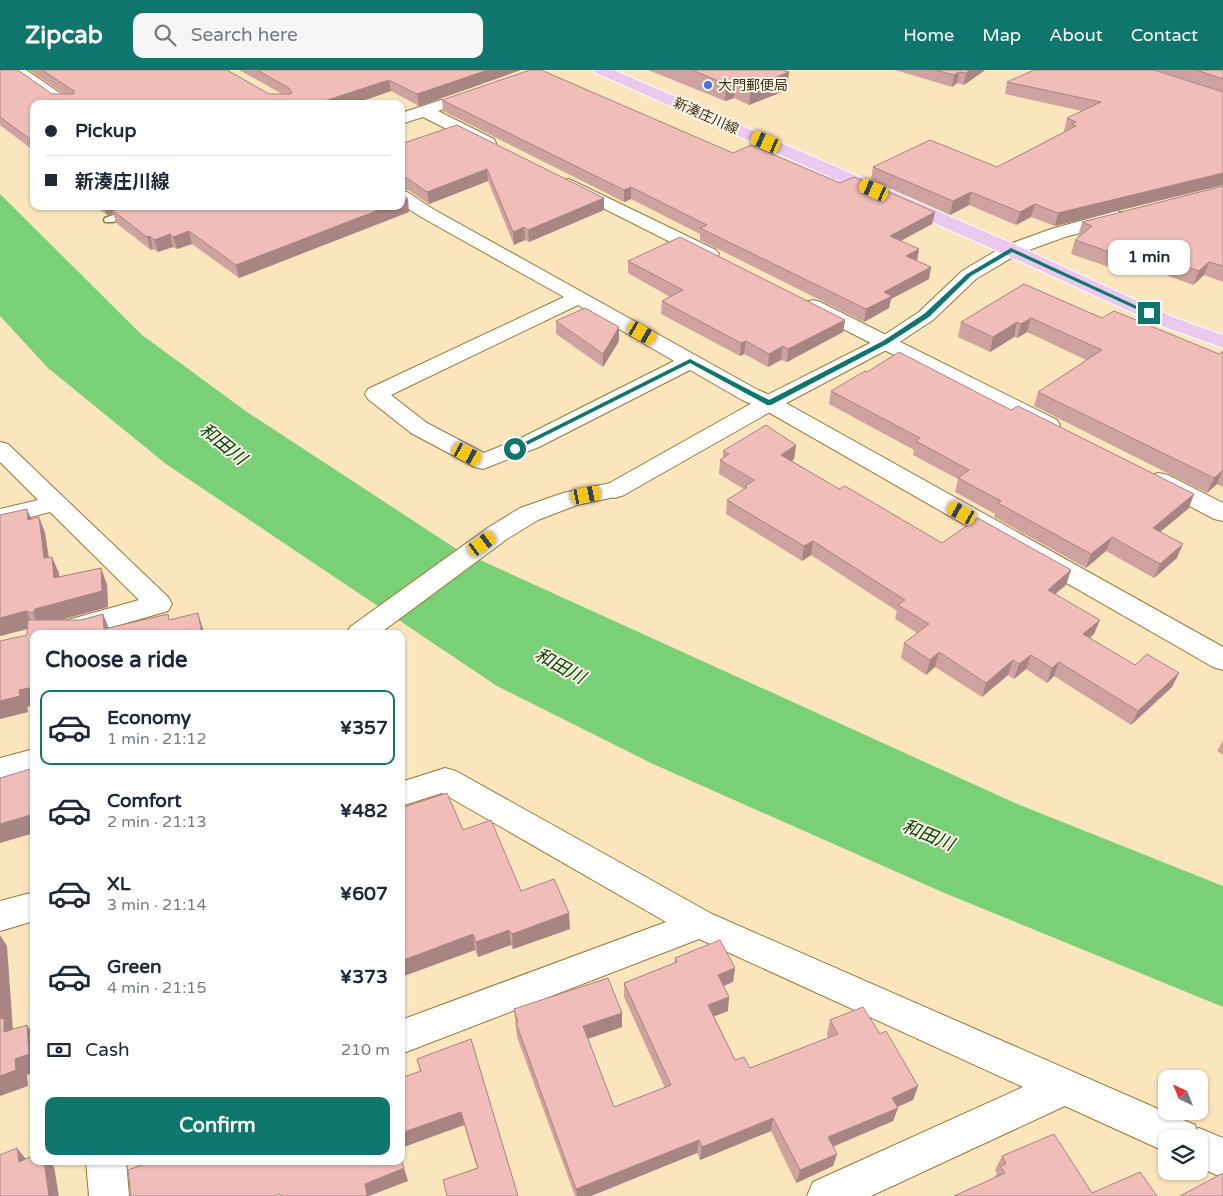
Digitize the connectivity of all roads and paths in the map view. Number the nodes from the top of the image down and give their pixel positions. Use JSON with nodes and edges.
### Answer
{"nodes":[{"id":1,"x":16,"y":70,"type":"edge"},
{"id":2,"x":601,"y":70,"type":"edge"},
{"id":3,"x":62,"y":100,"type":"edge"},
{"id":4,"x":452,"y":102,"type":"edge"},
{"id":5,"x":425,"y":111,"type":"junction"},
{"id":6,"x":405,"y":118,"type":"edge"},
{"id":7,"x":504,"y":151,"type":"edge"},
{"id":8,"x":558,"y":178,"type":"edge"},
{"id":9,"x":405,"y":199,"type":"edge"},
{"id":10,"x":138,"y":210,"type":"edge"},
{"id":11,"x":1131,"y":213,"type":"edge"},
{"id":12,"x":109,"y":220,"type":"dead end"},
{"id":13,"x":1011,"y":250,"type":"junction"},
{"id":14,"x":725,"y":262,"type":"edge"},
{"id":15,"x":579,"y":297,"type":"junction"},
{"id":16,"x":796,"y":298,"type":"edge"},
{"id":17,"x":885,"y":342,"type":"junction"},
{"id":18,"x":1223,"y":342,"type":"edge"},
{"id":19,"x":690,"y":361,"type":"junction"},
{"id":20,"x":769,"y":403,"type":"junction"},
{"id":21,"x":1066,"y":434,"type":"edge"},
{"id":22,"x":0,"y":449,"type":"edge"},
{"id":23,"x":1136,"y":469,"type":"edge"},
{"id":24,"x":56,"y":503,"type":"junction"},
{"id":25,"x":1223,"y":513,"type":"edge"},
{"id":26,"x":0,"y":517,"type":"edge"},
{"id":27,"x":67,"y":630,"type":"edge"},
{"id":28,"x":365,"y":630,"type":"edge"},
{"id":29,"x":1223,"y":660,"type":"edge"},
{"id":30,"x":30,"y":762,"type":"edge"},
{"id":31,"x":0,"y":770,"type":"edge"},
{"id":32,"x":405,"y":793,"type":"edge"},
{"id":33,"x":30,"y":907,"type":"edge"},
{"id":34,"x":0,"y":916,"type":"edge"},
{"id":35,"x":700,"y":924,"type":"junction"},
{"id":36,"x":405,"y":1035,"type":"edge"},
{"id":37,"x":1065,"y":1087,"type":"junction"},
{"id":38,"x":1161,"y":1130,"type":"edge"},
{"id":39,"x":1208,"y":1151,"type":"edge"},
{"id":40,"x":1223,"y":1158,"type":"edge"},
{"id":41,"x":106,"y":1165,"type":"edge"},
{"id":42,"x":109,"y":1196,"type":"edge"},
{"id":43,"x":827,"y":1196,"type":"edge"}],
"edges":[{"from":1,"to":3,"type":"street"},
{"from":2,"to":13,"type":"main road","name":"新湊庄川線"},
{"from":4,"to":5,"type":"street"},
{"from":5,"to":6,"type":"street"},
{"from":5,"to":7,"type":"street"},
{"from":8,"to":14,"type":"street"},
{"from":9,"to":15,"type":"street"},
{"from":10,"to":12,"type":"lane"},
{"from":11,"to":13,"type":"street"},
{"from":13,"to":17,"type":"street"},
{"from":13,"to":18,"type":"main road","name":"新湊庄川線"},
{"from":15,"to":19,"type":"street"},
{"from":15,"to":19,"type":"street"},
{"from":16,"to":17,"type":"street"},
{"from":17,"to":20,"type":"street"},
{"from":17,"to":21,"type":"street"},
{"from":19,"to":20,"type":"street"},
{"from":20,"to":28,"type":"street"},
{"from":20,"to":29,"type":"street"},
{"from":22,"to":24,"type":"street"},
{"from":23,"to":25,"type":"street"},
{"from":24,"to":26,"type":"street"},
{"from":24,"to":27,"type":"street"},
{"from":30,"to":31,"type":"street"},
{"from":32,"to":35,"type":"street"},
{"from":33,"to":34,"type":"street"},
{"from":35,"to":36,"type":"street"},
{"from":35,"to":37,"type":"street"},
{"from":37,"to":38,"type":"street"},
{"from":37,"to":43,"type":"street"},
{"from":39,"to":40,"type":"street"},
{"from":41,"to":42,"type":"street"}]}
